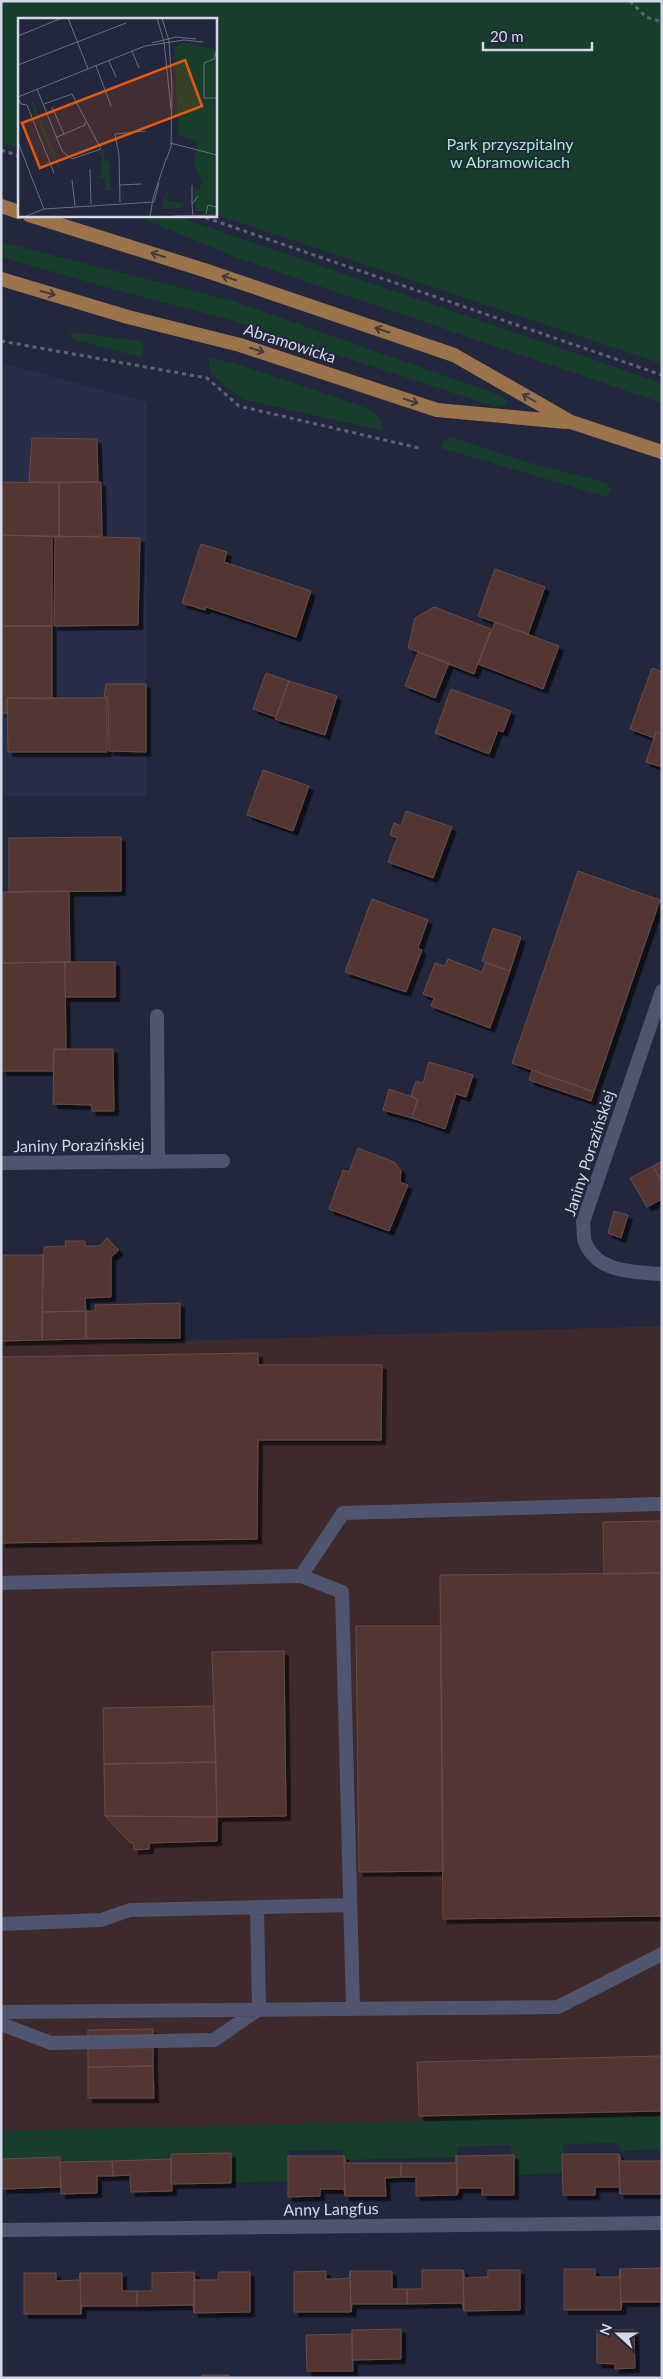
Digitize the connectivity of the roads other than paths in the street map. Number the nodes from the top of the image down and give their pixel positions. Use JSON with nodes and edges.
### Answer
{"nodes":[{"id":1,"x":1,"y":206,"type":"edge"},
{"id":2,"x":18,"y":212,"type":"edge"},
{"id":3,"x":32,"y":216,"type":"edge"},
{"id":4,"x":1,"y":279,"type":"edge"},
{"id":5,"x":571,"y":422,"type":"junction"},
{"id":6,"x":662,"y":452,"type":"edge"},
{"id":7,"x":662,"y":992,"type":"edge"},
{"id":8,"x":157,"y":1016,"type":"dead end"},
{"id":9,"x":223,"y":1161,"type":"dead end"},
{"id":10,"x":158,"y":1162,"type":"junction"},
{"id":11,"x":1,"y":1163,"type":"edge"},
{"id":12,"x":662,"y":1274,"type":"edge"},
{"id":13,"x":662,"y":1504,"type":"edge"},
{"id":14,"x":301,"y":1576,"type":"junction"},
{"id":15,"x":1,"y":1583,"type":"edge"},
{"id":16,"x":350,"y":1905,"type":"junction"},
{"id":17,"x":257,"y":1908,"type":"junction"},
{"id":18,"x":1,"y":1924,"type":"edge"},
{"id":19,"x":662,"y":1954,"type":"edge"},
{"id":20,"x":353,"y":2007,"type":"junction"},
{"id":21,"x":259,"y":2009,"type":"junction"},
{"id":22,"x":1,"y":2012,"type":"edge"},
{"id":23,"x":1,"y":2024,"type":"edge"},
{"id":24,"x":662,"y":2223,"type":"edge"},
{"id":25,"x":1,"y":2230,"type":"edge"}],
"edges":[{"from":1,"to":2,"type":"main road"},
{"from":5,"to":3,"type":"main road","name":"Abramowicka","one_way":true},
{"from":4,"to":5,"type":"main road","name":"Abramowicka","one_way":true},
{"from":5,"to":6,"type":"main road","name":"Abramowicka"},
{"from":7,"to":12,"type":"street","name":"Janiny Porazińskiej"},
{"from":8,"to":10,"type":"street","name":"Janiny Porazińskiej"},
{"from":9,"to":10,"type":"street","name":"Janiny Porazińskiej"},
{"from":10,"to":11,"type":"street","name":"Janiny Porazińskiej"},
{"from":13,"to":14,"type":"street"},
{"from":14,"to":15,"type":"street"},
{"from":14,"to":16,"type":"street"},
{"from":16,"to":17,"type":"street"},
{"from":16,"to":20,"type":"street"},
{"from":17,"to":18,"type":"street"},
{"from":17,"to":21,"type":"street"},
{"from":19,"to":20,"type":"street"},
{"from":20,"to":21,"type":"street"},
{"from":21,"to":22,"type":"street"},
{"from":21,"to":23,"type":"street"},
{"from":24,"to":25,"type":"street","name":"Anny Langfus"}]}
